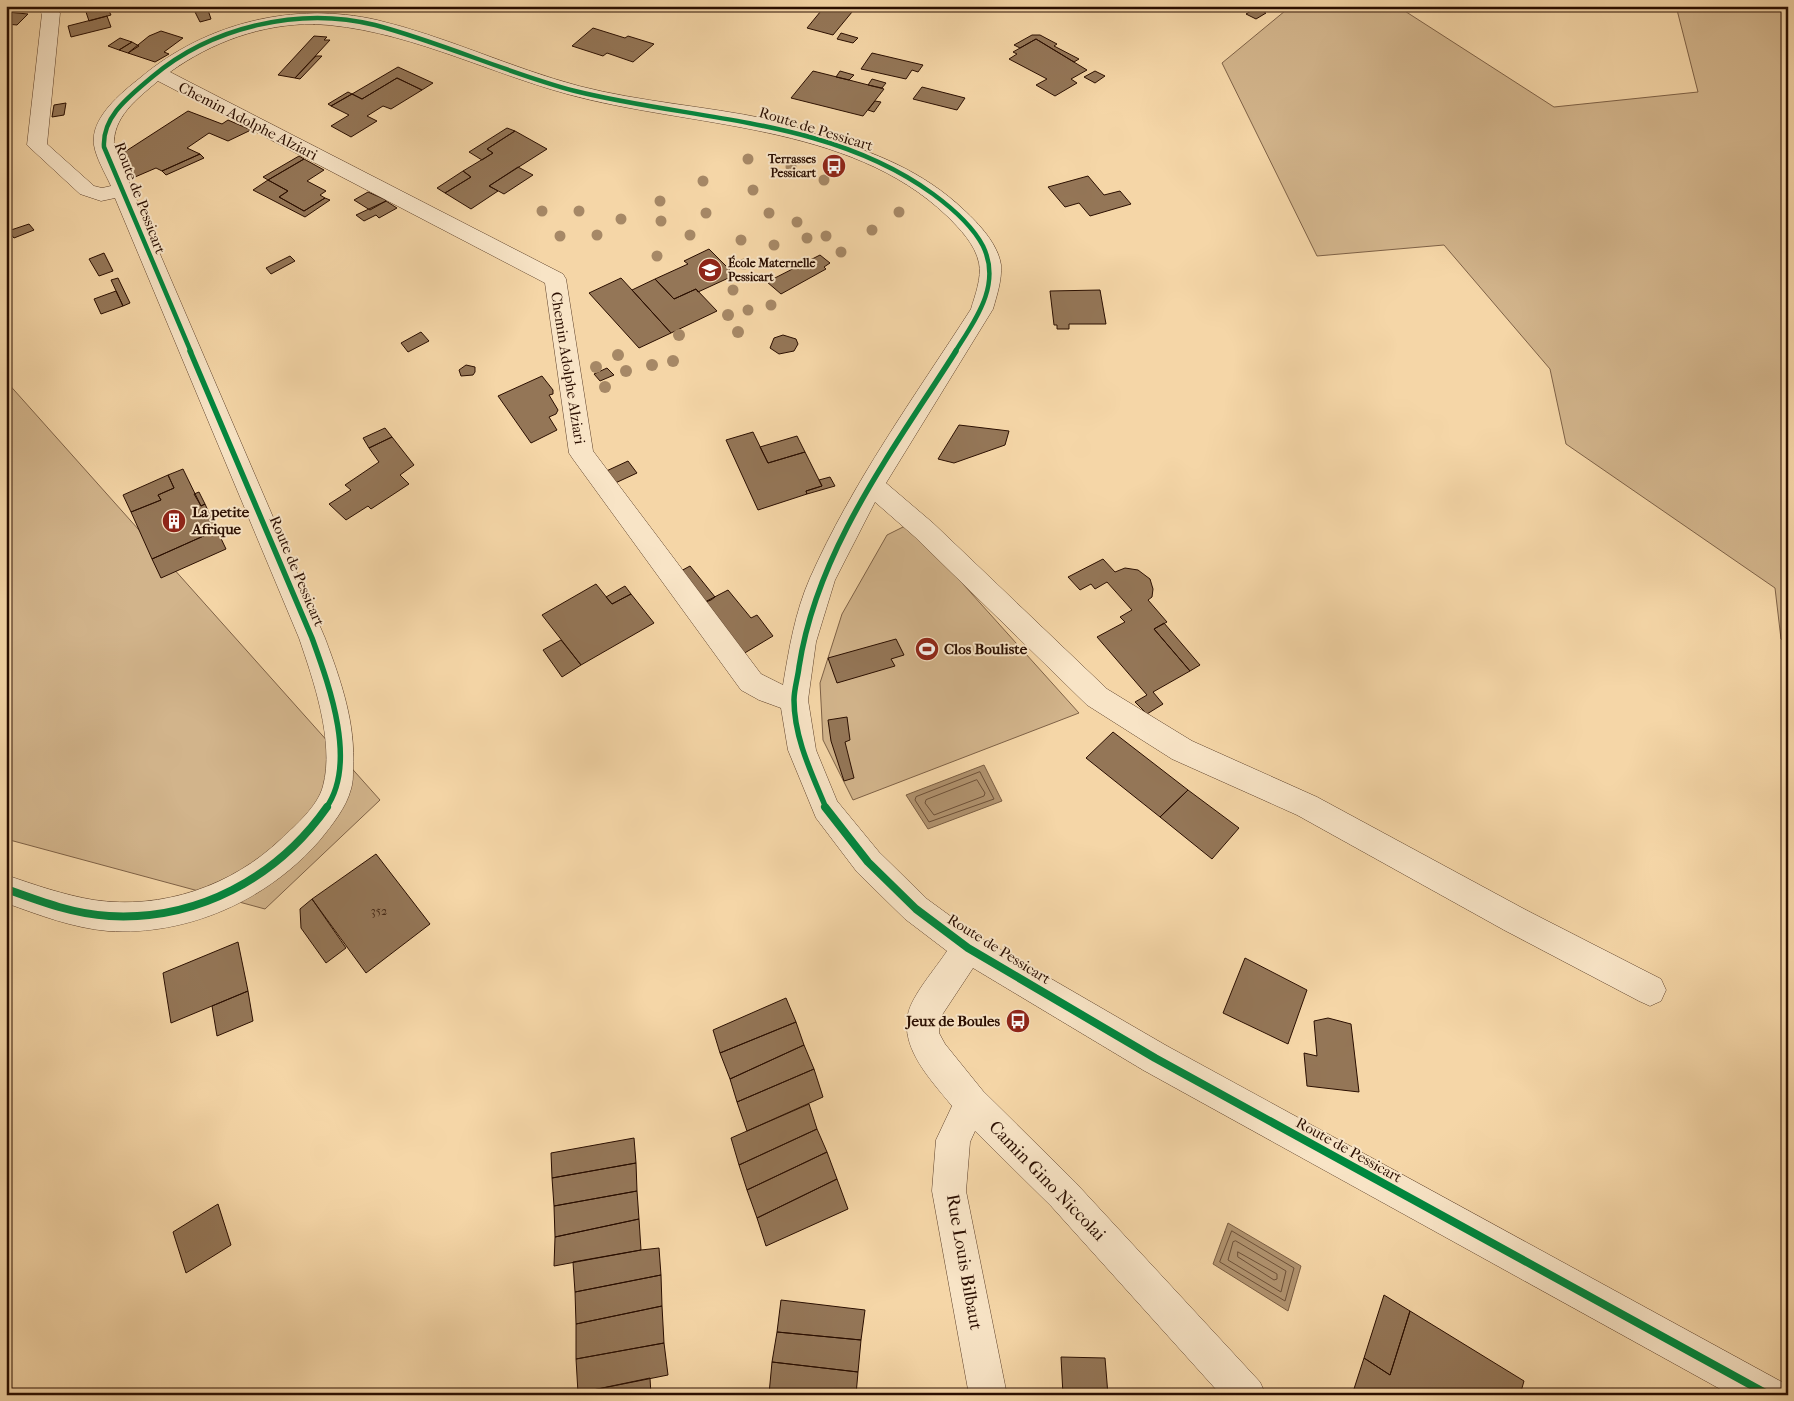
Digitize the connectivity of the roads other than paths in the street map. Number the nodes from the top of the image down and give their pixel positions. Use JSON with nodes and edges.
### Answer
{"nodes":[{"id":1,"x":44,"y":6,"type":"edge"},
{"id":2,"x":156,"y":73,"type":"junction"},
{"id":3,"x":121,"y":190,"type":"junction"},
{"id":4,"x":872,"y":486,"type":"junction"},
{"id":5,"x":794,"y":700,"type":"junction"},
{"id":6,"x":6,"y":889,"type":"edge"},
{"id":7,"x":968,"y":948,"type":"junction"},
{"id":8,"x":1650,"y":990,"type":"dead end"},
{"id":9,"x":972,"y":1103,"type":"junction"},
{"id":10,"x":988,"y":1395,"type":"edge"},
{"id":11,"x":1247,"y":1395,"type":"edge"},
{"id":12,"x":1769,"y":1395,"type":"edge"}],
"edges":[{"from":1,"to":3,"type":"street"},
{"from":2,"to":3,"type":"street","name":"Route de Pessicart"},
{"from":2,"to":4,"type":"street","name":"Route de Pessicart"},
{"from":2,"to":5,"type":"street","name":"Chemin Adolphe Alziari"},
{"from":3,"to":6,"type":"street","name":"Route de Pessicart"},
{"from":4,"to":5,"type":"street","name":"Route de Pessicart"},
{"from":4,"to":8,"type":"street"},
{"from":5,"to":7,"type":"street","name":"Route de Pessicart"},
{"from":7,"to":9,"type":"street","name":"Camin Gino Niccolai"},
{"from":7,"to":12,"type":"street","name":"Route de Pessicart"},
{"from":9,"to":10,"type":"street","name":"Rue Louis Bilbaut"},
{"from":9,"to":11,"type":"street","name":"Camin Gino Niccolai"}]}
